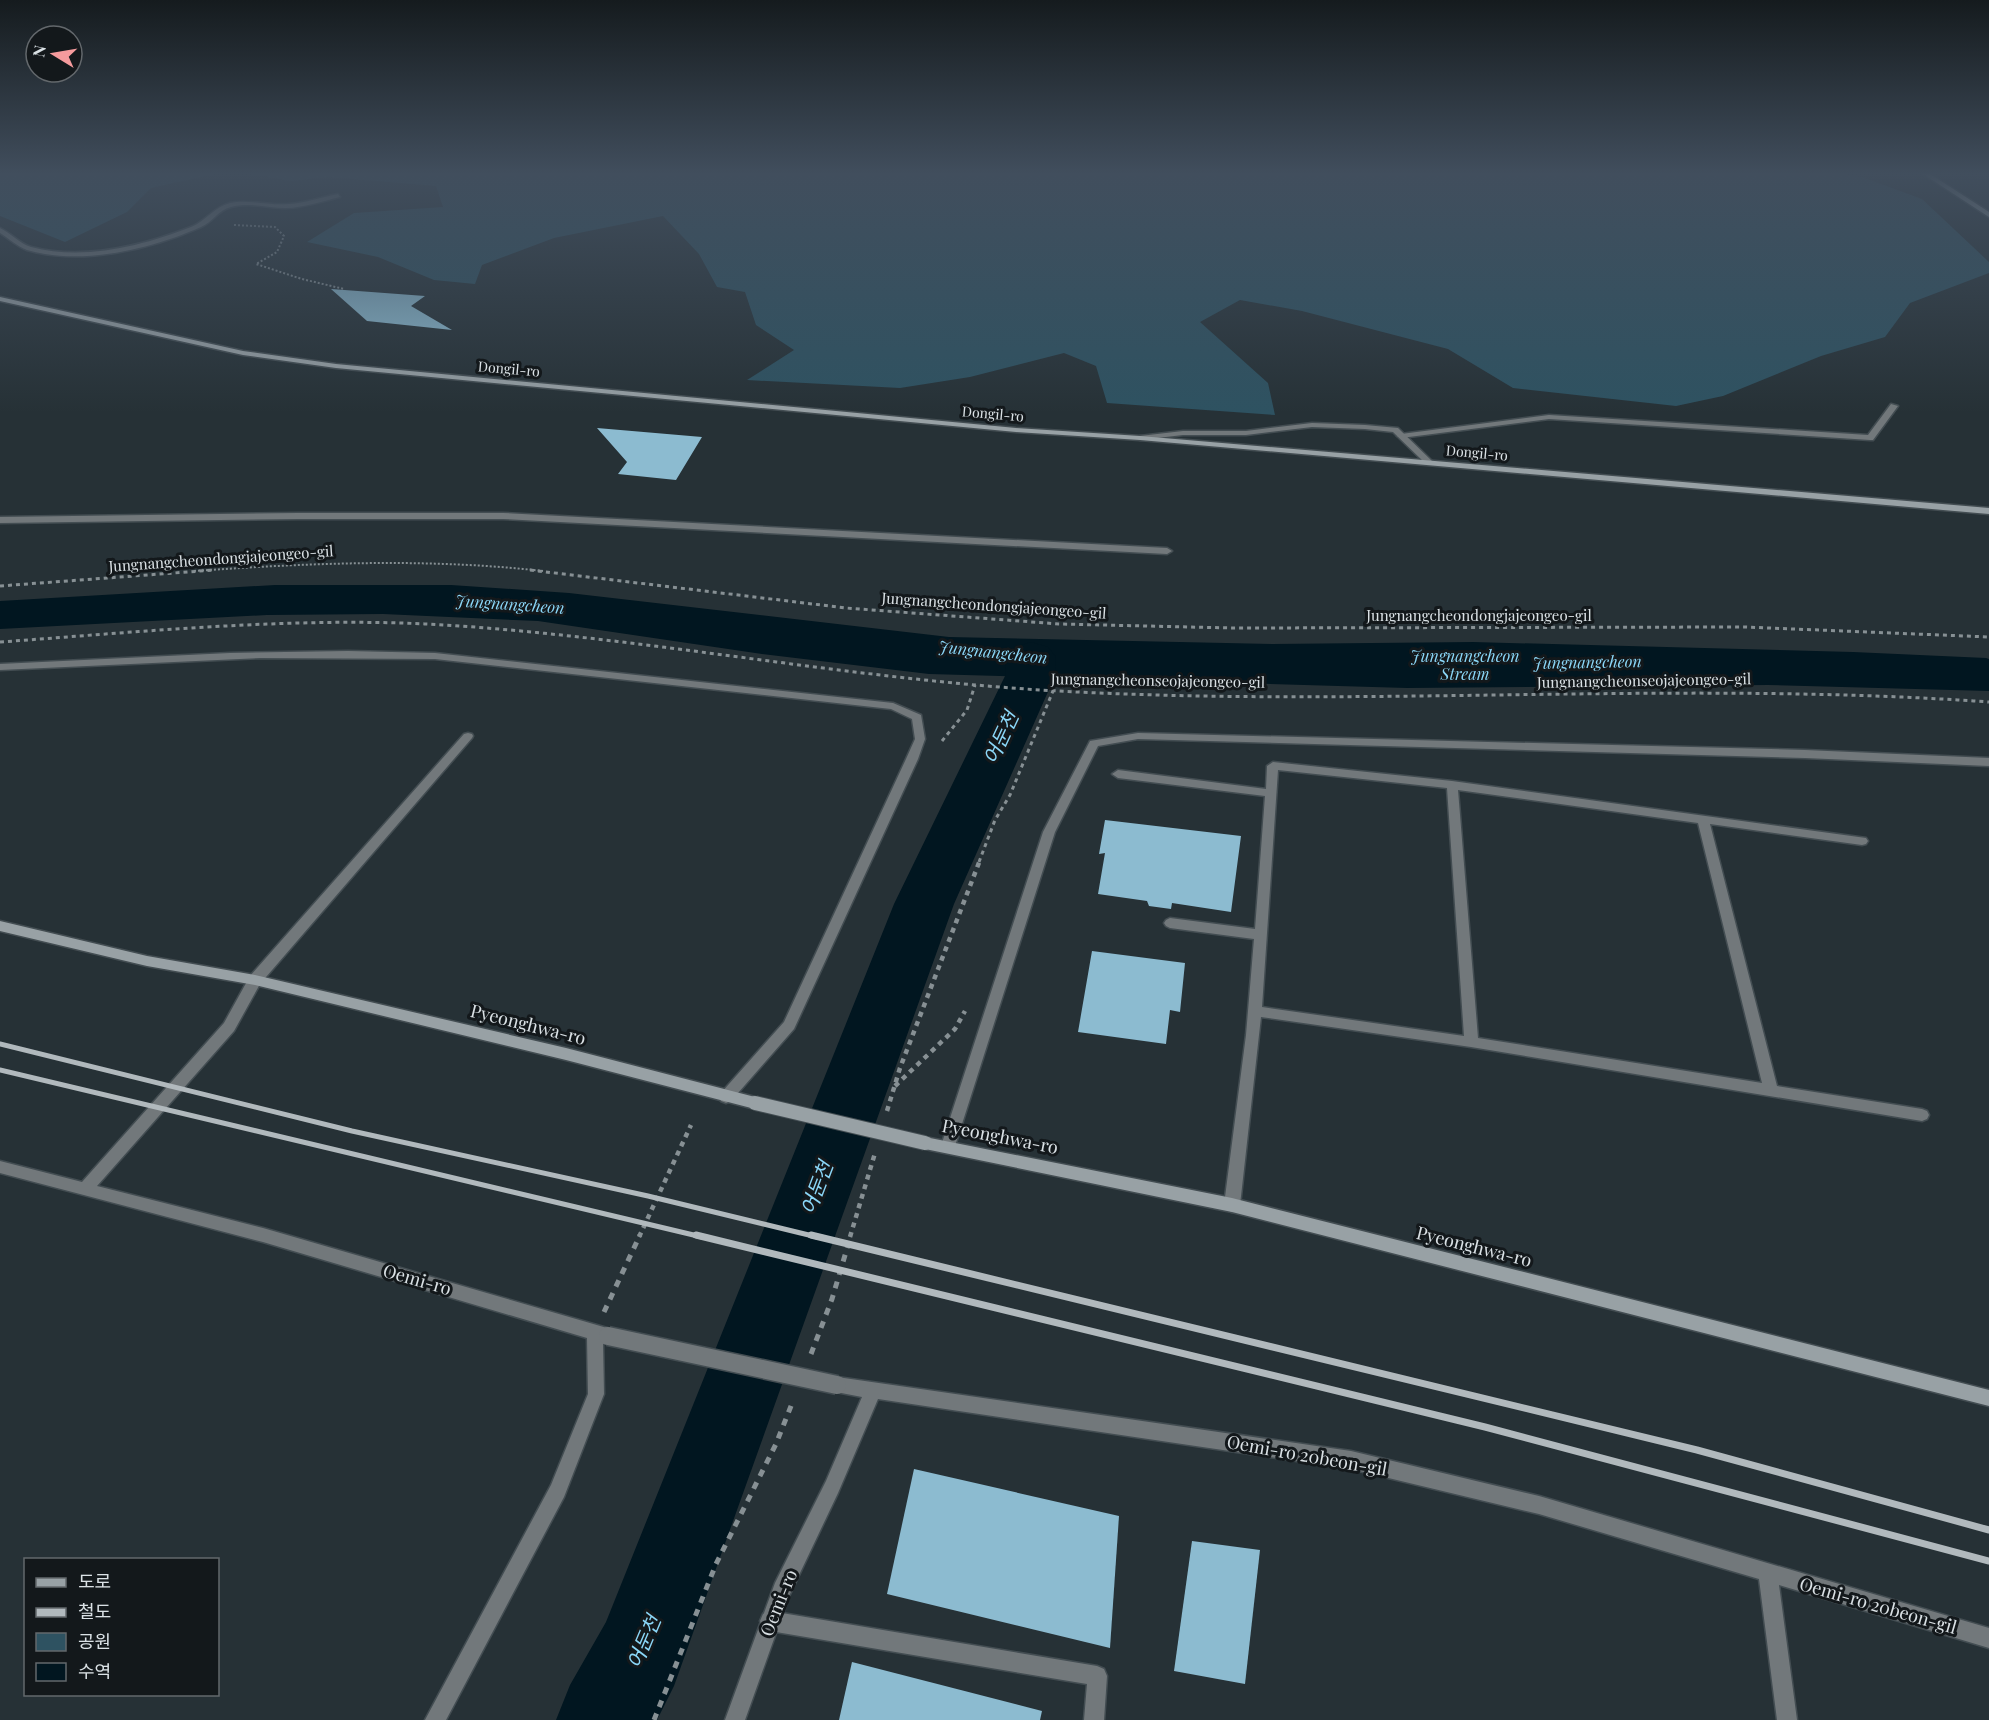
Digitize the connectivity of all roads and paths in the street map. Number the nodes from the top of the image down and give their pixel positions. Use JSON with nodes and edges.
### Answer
{"nodes":[{"id":1,"x":53,"y":252,"type":"edge"},
{"id":2,"x":104,"y":252,"type":"edge"},
{"id":3,"x":277,"y":252,"type":"edge"},
{"id":4,"x":344,"y":289,"type":"dead end"},
{"id":5,"x":0,"y":299,"type":"edge"},
{"id":6,"x":1894,"y":406,"type":"dead end"},
{"id":7,"x":1401,"y":436,"type":"junction"},
{"id":8,"x":1140,"y":438,"type":"junction"},
{"id":9,"x":1429,"y":462,"type":"junction"},
{"id":10,"x":1989,"y":511,"type":"edge"},
{"id":11,"x":0,"y":520,"type":"edge"},
{"id":12,"x":1167,"y":551,"type":"dead end"},
{"id":13,"x":0,"y":586,"type":"edge"},
{"id":14,"x":1989,"y":638,"type":"edge"},
{"id":15,"x":0,"y":667,"type":"edge"},
{"id":16,"x":1053,"y":691,"type":"junction"},
{"id":17,"x":1989,"y":702,"type":"edge"},
{"id":18,"x":468,"y":736,"type":"dead end"},
{"id":19,"x":912,"y":759,"type":"junction"},
{"id":20,"x":1989,"y":762,"type":"edge"},
{"id":21,"x":1118,"y":774,"type":"dead end"},
{"id":22,"x":1452,"y":785,"type":"junction"},
{"id":23,"x":1271,"y":793,"type":"junction"},
{"id":24,"x":1702,"y":819,"type":"junction"},
{"id":25,"x":1862,"y":841,"type":"dead end"},
{"id":26,"x":1170,"y":923,"type":"dead end"},
{"id":27,"x":0,"y":926,"type":"edge"},
{"id":28,"x":1261,"y":935,"type":"junction"},
{"id":29,"x":255,"y":980,"type":"junction"},
{"id":30,"x":967,"y":1009,"type":"dead end"},
{"id":31,"x":1255,"y":1011,"type":"junction"},
{"id":32,"x":1471,"y":1042,"type":"junction"},
{"id":33,"x":894,"y":1087,"type":"junction"},
{"id":34,"x":1771,"y":1090,"type":"junction"},
{"id":35,"x":726,"y":1097,"type":"junction"},
{"id":36,"x":1922,"y":1115,"type":"dead end"},
{"id":37,"x":885,"y":1120,"type":"dead end"},
{"id":38,"x":691,"y":1125,"type":"dead end"},
{"id":39,"x":878,"y":1143,"type":"dead end"},
{"id":40,"x":948,"y":1146,"type":"junction"},
{"id":41,"x":0,"y":1167,"type":"edge"},
{"id":42,"x":85,"y":1189,"type":"junction"},
{"id":43,"x":1232,"y":1205,"type":"junction"},
{"id":44,"x":601,"y":1334,"type":"junction"},
{"id":45,"x":806,"y":1366,"type":"dead end"},
{"id":46,"x":837,"y":1385,"type":"joint"},
{"id":47,"x":873,"y":1390,"type":"junction"},
{"id":48,"x":1989,"y":1398,"type":"edge"},
{"id":49,"x":794,"y":1399,"type":"dead end"},
{"id":50,"x":1768,"y":1573,"type":"junction"},
{"id":51,"x":770,"y":1621,"type":"junction"},
{"id":52,"x":1989,"y":1638,"type":"edge"},
{"id":53,"x":435,"y":1720,"type":"edge"},
{"id":54,"x":654,"y":1720,"type":"edge"},
{"id":55,"x":735,"y":1720,"type":"edge"},
{"id":56,"x":1094,"y":1720,"type":"edge"},
{"id":57,"x":1787,"y":1720,"type":"edge"}],
"edges":[{"from":1,"to":2,"type":"street"},
{"from":3,"to":4,"type":"path"},
{"from":5,"to":8,"type":"street","name":"Dongil-ro"},
{"from":6,"to":7,"type":"street"},
{"from":7,"to":8,"type":"street"},
{"from":7,"to":9,"type":"street"},
{"from":8,"to":9,"type":"street","name":"Dongil-ro"},
{"from":9,"to":10,"type":"street","name":"Dongil-ro"},
{"from":11,"to":12,"type":"street"},
{"from":13,"to":14,"type":"path","name":"Jungnangcheondongjajeongeo-gil"},
{"from":15,"to":19,"type":"street"},
{"from":16,"to":17,"type":"path","name":"Jungnangcheonseojajeongeo-gil"},
{"from":16,"to":19,"type":"path","name":"Jungnangcheonseojajeongeo-gil"},
{"from":16,"to":33,"type":"path"},
{"from":18,"to":29,"type":"street"},
{"from":19,"to":35,"type":"street"},
{"from":20,"to":40,"type":"street"},
{"from":21,"to":23,"type":"street"},
{"from":22,"to":23,"type":"street"},
{"from":22,"to":24,"type":"street"},
{"from":22,"to":32,"type":"street"},
{"from":23,"to":28,"type":"street"},
{"from":24,"to":25,"type":"street"},
{"from":24,"to":34,"type":"street"},
{"from":26,"to":28,"type":"street"},
{"from":27,"to":29,"type":"street","name":"Pyeonghwa-ro"},
{"from":28,"to":31,"type":"street"},
{"from":29,"to":35,"type":"street","name":"Pyeonghwa-ro"},
{"from":29,"to":42,"type":"street"},
{"from":30,"to":33,"type":"path"},
{"from":31,"to":32,"type":"street"},
{"from":31,"to":43,"type":"street"},
{"from":32,"to":34,"type":"street"},
{"from":33,"to":37,"type":"path"},
{"from":34,"to":36,"type":"street"},
{"from":35,"to":40,"type":"street","name":"Pyeonghwa-ro","bridge":true},
{"from":38,"to":44,"type":"path"},
{"from":39,"to":45,"type":"path"},
{"from":40,"to":43,"type":"street","name":"Pyeonghwa-ro"},
{"from":41,"to":42,"type":"street","name":"Oemi-ro"},
{"from":42,"to":44,"type":"street","name":"Oemi-ro"},
{"from":43,"to":48,"type":"street","name":"Pyeonghwa-ro"},
{"from":44,"to":46,"type":"street","name":"Oemi-ro","bridge":true},
{"from":44,"to":53,"type":"street"},
{"from":46,"to":47,"type":"street","name":"Oemi-ro 20beon-gil"},
{"from":47,"to":50,"type":"street","name":"Oemi-ro 20beon-gil"},
{"from":47,"to":51,"type":"street","name":"Oemi-ro"},
{"from":49,"to":54,"type":"path"},
{"from":50,"to":52,"type":"street","name":"Oemi-ro 20beon-gil"},
{"from":50,"to":57,"type":"street"},
{"from":51,"to":55,"type":"street","name":"Oemi-ro"},
{"from":51,"to":56,"type":"street"}]}
